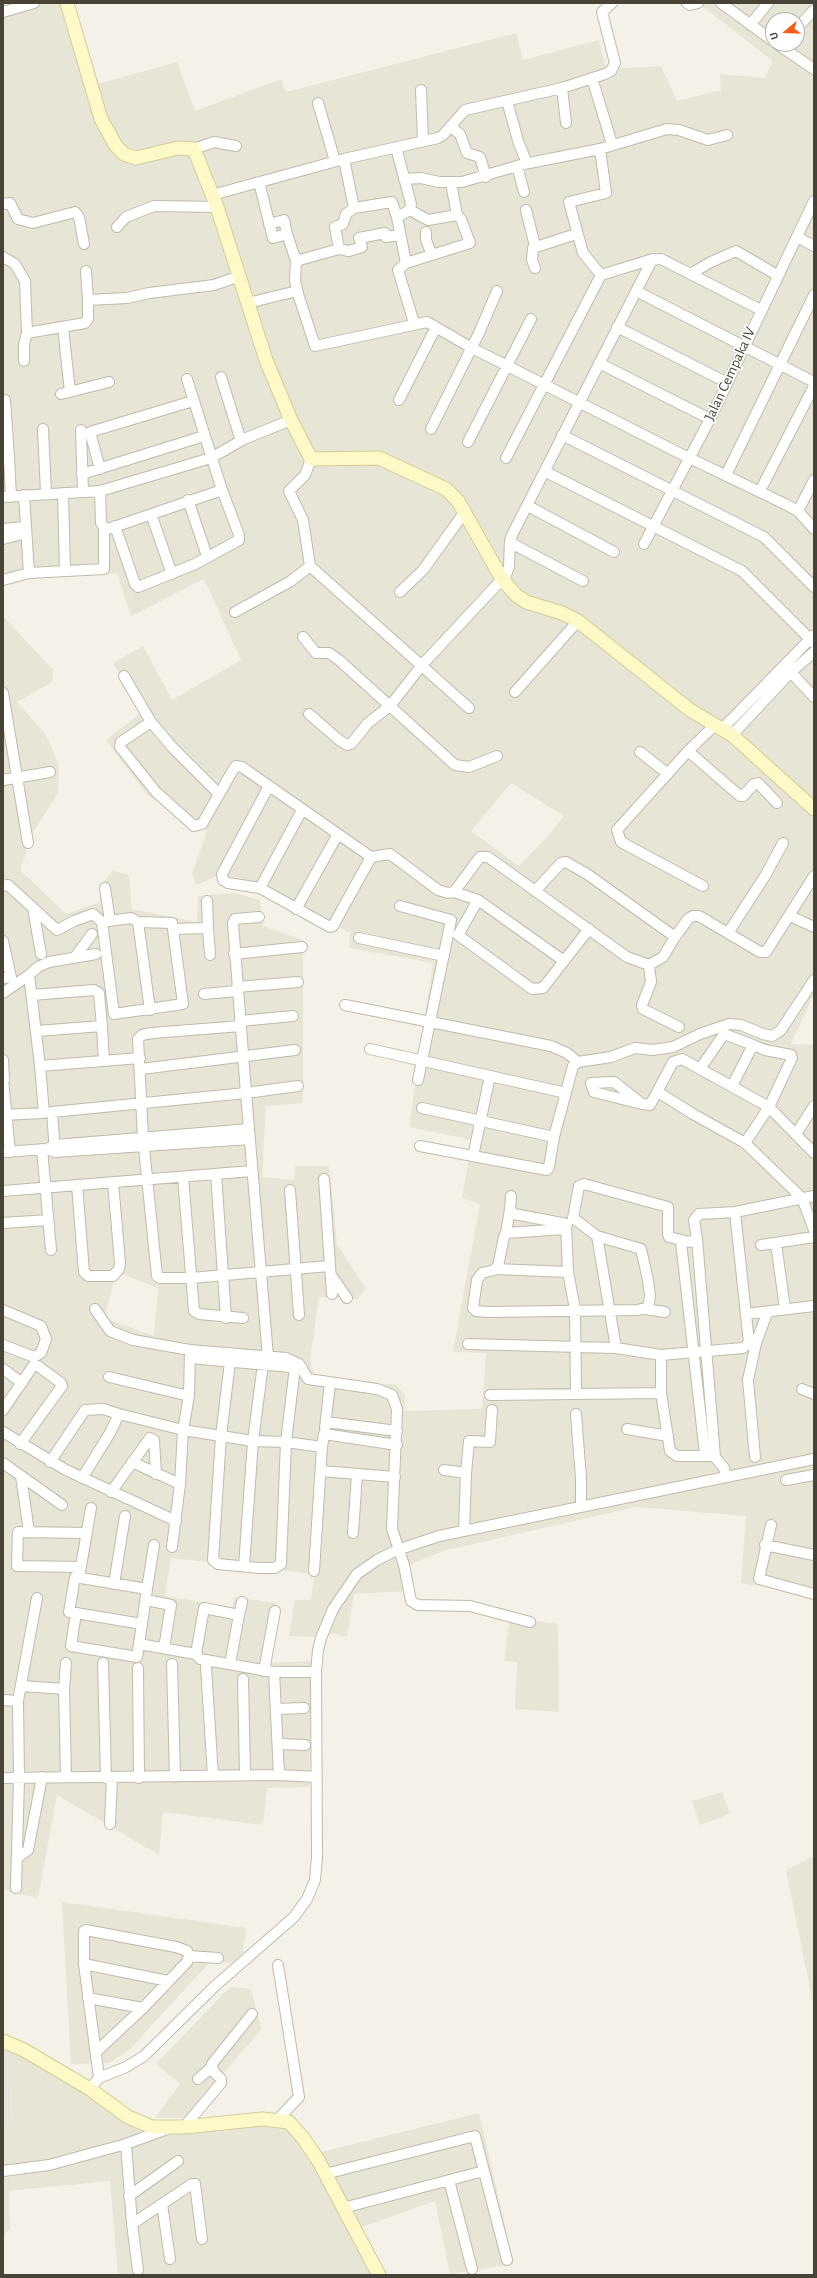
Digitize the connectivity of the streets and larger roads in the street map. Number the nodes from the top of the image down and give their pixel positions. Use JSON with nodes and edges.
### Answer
{"nodes":[{"id":1,"x":34,"y":3,"type":"edge"},
{"id":2,"x":66,"y":3,"type":"edge"},
{"id":3,"x":612,"y":3,"type":"edge"},
{"id":4,"x":688,"y":3,"type":"edge"},
{"id":5,"x":698,"y":3,"type":"edge"},
{"id":6,"x":721,"y":3,"type":"edge"},
{"id":7,"x":768,"y":3,"type":"edge"},
{"id":8,"x":814,"y":10,"type":"edge"},
{"id":9,"x":3,"y":12,"type":"edge"},
{"id":10,"x":805,"y":20,"type":"edge"},
{"id":11,"x":750,"y":25,"type":"junction"},
{"id":12,"x":765,"y":35,"type":"edge"},
{"id":13,"x":790,"y":52,"type":"edge"},
{"id":14,"x":814,"y":68,"type":"edge"},
{"id":15,"x":592,"y":78,"type":"junction"},
{"id":16,"x":562,"y":88,"type":"junction"},
{"id":17,"x":421,"y":90,"type":"dead end"},
{"id":18,"x":507,"y":101,"type":"junction"},
{"id":19,"x":318,"y":103,"type":"dead end"},
{"id":20,"x":566,"y":123,"type":"dead end"},
{"id":21,"x":451,"y":127,"type":"junction"},
{"id":22,"x":727,"y":135,"type":"dead end"},
{"id":23,"x":423,"y":141,"type":"junction"},
{"id":24,"x":612,"y":144,"type":"junction"},
{"id":25,"x":236,"y":146,"type":"dead end"},
{"id":26,"x":396,"y":147,"type":"junction"},
{"id":27,"x":194,"y":149,"type":"junction"},
{"id":28,"x":600,"y":149,"type":"junction"},
{"id":29,"x":339,"y":160,"type":"junction"},
{"id":30,"x":522,"y":164,"type":"junction"},
{"id":31,"x":486,"y":177,"type":"junction"},
{"id":32,"x":404,"y":180,"type":"junction"},
{"id":33,"x":258,"y":182,"type":"junction"},
{"id":34,"x":451,"y":183,"type":"junction"},
{"id":35,"x":524,"y":192,"type":"dead end"},
{"id":36,"x":215,"y":201,"type":"junction"},
{"id":37,"x":814,"y":201,"type":"edge"},
{"id":38,"x":3,"y":204,"type":"edge"},
{"id":39,"x":354,"y":208,"type":"junction"},
{"id":40,"x":410,"y":210,"type":"junction"},
{"id":41,"x":526,"y":210,"type":"dead end"},
{"id":42,"x":456,"y":215,"type":"junction"},
{"id":43,"x":397,"y":217,"type":"junction"},
{"id":44,"x":269,"y":224,"type":"junction"},
{"id":45,"x":117,"y":227,"type":"dead end"},
{"id":46,"x":426,"y":232,"type":"dead end"},
{"id":47,"x":287,"y":234,"type":"junction"},
{"id":48,"x":576,"y":234,"type":"junction"},
{"id":49,"x":400,"y":235,"type":"junction"},
{"id":50,"x":797,"y":237,"type":"junction"},
{"id":51,"x":84,"y":244,"type":"dead end"},
{"id":52,"x":535,"y":246,"type":"junction"},
{"id":53,"x":814,"y":246,"type":"edge"},
{"id":54,"x":339,"y":249,"type":"junction"},
{"id":55,"x":432,"y":255,"type":"junction"},
{"id":56,"x":3,"y":257,"type":"edge"},
{"id":57,"x":653,"y":259,"type":"junction"},
{"id":58,"x":296,"y":261,"type":"junction"},
{"id":59,"x":406,"y":263,"type":"junction"},
{"id":60,"x":535,"y":268,"type":"dead end"},
{"id":61,"x":86,"y":271,"type":"dead end"},
{"id":62,"x":692,"y":273,"type":"junction"},
{"id":63,"x":601,"y":275,"type":"junction"},
{"id":64,"x":777,"y":275,"type":"junction"},
{"id":65,"x":240,"y":276,"type":"junction"},
{"id":66,"x":298,"y":291,"type":"junction"},
{"id":67,"x":497,"y":291,"type":"dead end"},
{"id":68,"x":636,"y":291,"type":"junction"},
{"id":69,"x":814,"y":294,"type":"edge"},
{"id":70,"x":88,"y":300,"type":"junction"},
{"id":71,"x":248,"y":303,"type":"junction"},
{"id":72,"x":760,"y":310,"type":"junction"},
{"id":73,"x":531,"y":318,"type":"dead end"},
{"id":74,"x":414,"y":323,"type":"junction"},
{"id":75,"x":63,"y":327,"type":"junction"},
{"id":76,"x":617,"y":327,"type":"junction"},
{"id":77,"x":435,"y":329,"type":"junction"},
{"id":78,"x":27,"y":332,"type":"junction"},
{"id":79,"x":744,"y":346,"type":"junction"},
{"id":80,"x":470,"y":347,"type":"junction"},
{"id":81,"x":24,"y":361,"type":"dead end"},
{"id":82,"x":599,"y":363,"type":"junction"},
{"id":83,"x":508,"y":365,"type":"junction"},
{"id":84,"x":780,"y":365,"type":"junction"},
{"id":85,"x":221,"y":377,"type":"dead end"},
{"id":86,"x":187,"y":380,"type":"dead end"},
{"id":87,"x":109,"y":382,"type":"dead end"},
{"id":88,"x":726,"y":382,"type":"junction"},
{"id":89,"x":814,"y":382,"type":"edge"},
{"id":90,"x":543,"y":383,"type":"junction"},
{"id":91,"x":814,"y":386,"type":"edge"},
{"id":92,"x":5,"y":400,"type":"dead end"},
{"id":93,"x":399,"y":400,"type":"dead end"},
{"id":94,"x":193,"y":401,"type":"junction"},
{"id":95,"x":579,"y":402,"type":"junction"},
{"id":96,"x":710,"y":419,"type":"junction"},
{"id":97,"x":291,"y":420,"type":"junction"},
{"id":98,"x":43,"y":429,"type":"dead end"},
{"id":99,"x":431,"y":429,"type":"dead end"},
{"id":100,"x":81,"y":430,"type":"dead end"},
{"id":101,"x":562,"y":435,"type":"junction"},
{"id":102,"x":204,"y":436,"type":"junction"},
{"id":103,"x":241,"y":441,"type":"junction"},
{"id":104,"x":468,"y":442,"type":"dead end"},
{"id":105,"x":6,"y":458,"type":"edge"},
{"id":106,"x":211,"y":458,"type":"junction"},
{"id":107,"x":506,"y":458,"type":"dead end"},
{"id":108,"x":688,"y":458,"type":"junction"},
{"id":109,"x":311,"y":459,"type":"junction"},
{"id":110,"x":100,"y":469,"type":"junction"},
{"id":111,"x":546,"y":472,"type":"junction"},
{"id":112,"x":82,"y":474,"type":"junction"},
{"id":113,"x":726,"y":475,"type":"junction"},
{"id":114,"x":814,"y":480,"type":"edge"},
{"id":115,"x":222,"y":490,"type":"junction"},
{"id":116,"x":672,"y":490,"type":"junction"},
{"id":117,"x":100,"y":491,"type":"junction"},
{"id":118,"x":760,"y":491,"type":"junction"},
{"id":119,"x":83,"y":492,"type":"junction"},
{"id":120,"x":46,"y":493,"type":"junction"},
{"id":121,"x":63,"y":493,"type":"junction"},
{"id":122,"x":24,"y":495,"type":"junction"},
{"id":123,"x":7,"y":497,"type":"edge"},
{"id":124,"x":188,"y":500,"type":"junction"},
{"id":125,"x":528,"y":506,"type":"junction"},
{"id":126,"x":798,"y":511,"type":"junction"},
{"id":127,"x":464,"y":513,"type":"junction"},
{"id":128,"x":151,"y":514,"type":"junction"},
{"id":129,"x":810,"y":520,"type":"edge"},
{"id":130,"x":115,"y":526,"type":"junction"},
{"id":131,"x":104,"y":527,"type":"junction"},
{"id":132,"x":653,"y":527,"type":"junction"},
{"id":133,"x":814,"y":529,"type":"edge"},
{"id":134,"x":3,"y":530,"type":"edge"},
{"id":135,"x":26,"y":530,"type":"junction"},
{"id":136,"x":3,"y":538,"type":"edge"},
{"id":137,"x":511,"y":543,"type":"junction"},
{"id":138,"x":644,"y":544,"type":"dead end"},
{"id":139,"x":614,"y":552,"type":"dead end"},
{"id":140,"x":207,"y":556,"type":"junction"},
{"id":141,"x":310,"y":566,"type":"junction"},
{"id":142,"x":66,"y":571,"type":"junction"},
{"id":143,"x":29,"y":573,"type":"junction"},
{"id":144,"x":172,"y":574,"type":"junction"},
{"id":145,"x":502,"y":579,"type":"junction"},
{"id":146,"x":3,"y":580,"type":"edge"},
{"id":147,"x":583,"y":582,"type":"dead end"},
{"id":148,"x":814,"y":587,"type":"edge"},
{"id":149,"x":400,"y":592,"type":"dead end"},
{"id":150,"x":235,"y":612,"type":"dead end"},
{"id":151,"x":578,"y":621,"type":"junction"},
{"id":152,"x":303,"y":637,"type":"dead end"},
{"id":153,"x":813,"y":639,"type":"edge"},
{"id":154,"x":814,"y":652,"type":"edge"},
{"id":155,"x":784,"y":664,"type":"junction"},
{"id":156,"x":422,"y":665,"type":"junction"},
{"id":157,"x":791,"y":672,"type":"junction"},
{"id":158,"x":124,"y":676,"type":"dead end"},
{"id":159,"x":515,"y":692,"type":"dead end"},
{"id":160,"x":3,"y":696,"type":"edge"},
{"id":161,"x":814,"y":697,"type":"edge"},
{"id":162,"x":390,"y":706,"type":"junction"},
{"id":163,"x":469,"y":708,"type":"dead end"},
{"id":164,"x":309,"y":714,"type":"dead end"},
{"id":165,"x":151,"y":722,"type":"junction"},
{"id":166,"x":724,"y":729,"type":"junction"},
{"id":167,"x":688,"y":750,"type":"junction"},
{"id":168,"x":640,"y":752,"type":"dead end"},
{"id":169,"x":496,"y":756,"type":"dead end"},
{"id":170,"x":50,"y":772,"type":"dead end"},
{"id":171,"x":668,"y":774,"type":"junction"},
{"id":172,"x":15,"y":778,"type":"junction"},
{"id":173,"x":3,"y":780,"type":"edge"},
{"id":174,"x":269,"y":786,"type":"junction"},
{"id":175,"x":219,"y":794,"type":"junction"},
{"id":176,"x":777,"y":803,"type":"dead end"},
{"id":177,"x":302,"y":810,"type":"junction"},
{"id":178,"x":814,"y":810,"type":"edge"},
{"id":179,"x":338,"y":834,"type":"junction"},
{"id":180,"x":28,"y":843,"type":"dead end"},
{"id":181,"x":782,"y":843,"type":"dead end"},
{"id":182,"x":371,"y":857,"type":"junction"},
{"id":183,"x":814,"y":876,"type":"edge"},
{"id":184,"x":3,"y":886,"type":"edge"},
{"id":185,"x":703,"y":886,"type":"dead end"},
{"id":186,"x":105,"y":888,"type":"dead end"},
{"id":187,"x":260,"y":888,"type":"junction"},
{"id":188,"x":535,"y":891,"type":"junction"},
{"id":189,"x":454,"y":892,"type":"junction"},
{"id":190,"x":478,"y":900,"type":"junction"},
{"id":191,"x":207,"y":901,"type":"dead end"},
{"id":192,"x":400,"y":906,"type":"dead end"},
{"id":193,"x":33,"y":908,"type":"junction"},
{"id":194,"x":296,"y":909,"type":"junction"},
{"id":195,"x":790,"y":916,"type":"junction"},
{"id":196,"x":259,"y":917,"type":"dead end"},
{"id":197,"x":106,"y":922,"type":"junction"},
{"id":198,"x":138,"y":922,"type":"junction"},
{"id":199,"x":814,"y":927,"type":"edge"},
{"id":200,"x":208,"y":928,"type":"junction"},
{"id":201,"x":589,"y":929,"type":"junction"},
{"id":202,"x":173,"y":930,"type":"junction"},
{"id":203,"x":728,"y":933,"type":"junction"},
{"id":204,"x":92,"y":934,"type":"dead end"},
{"id":205,"x":675,"y":937,"type":"junction"},
{"id":206,"x":359,"y":938,"type":"dead end"},
{"id":207,"x":3,"y":941,"type":"edge"},
{"id":208,"x":302,"y":947,"type":"dead end"},
{"id":209,"x":41,"y":954,"type":"dead end"},
{"id":210,"x":96,"y":954,"type":"dead end"},
{"id":211,"x":234,"y":954,"type":"junction"},
{"id":212,"x":210,"y":955,"type":"dead end"},
{"id":213,"x":444,"y":956,"type":"junction"},
{"id":214,"x":75,"y":957,"type":"junction"},
{"id":215,"x":564,"y":961,"type":"junction"},
{"id":216,"x":649,"y":965,"type":"junction"},
{"id":217,"x":29,"y":975,"type":"junction"},
{"id":218,"x":3,"y":978,"type":"edge"},
{"id":219,"x":814,"y":980,"type":"edge"},
{"id":220,"x":298,"y":982,"type":"dead end"},
{"id":221,"x":237,"y":989,"type":"junction"},
{"id":222,"x":3,"y":993,"type":"edge"},
{"id":223,"x":204,"y":994,"type":"dead end"},
{"id":224,"x":32,"y":995,"type":"junction"},
{"id":225,"x":345,"y":1005,"type":"dead end"},
{"id":226,"x":150,"y":1010,"type":"junction"},
{"id":227,"x":293,"y":1016,"type":"dead end"},
{"id":228,"x":432,"y":1021,"type":"junction"},
{"id":229,"x":240,"y":1024,"type":"junction"},
{"id":230,"x":102,"y":1026,"type":"junction"},
{"id":231,"x":679,"y":1027,"type":"dead end"},
{"id":232,"x":37,"y":1031,"type":"junction"},
{"id":233,"x":753,"y":1045,"type":"junction"},
{"id":234,"x":370,"y":1049,"type":"dead end"},
{"id":235,"x":294,"y":1050,"type":"dead end"},
{"id":236,"x":244,"y":1056,"type":"junction"},
{"id":237,"x":140,"y":1058,"type":"junction"},
{"id":238,"x":3,"y":1060,"type":"edge"},
{"id":239,"x":104,"y":1061,"type":"junction"},
{"id":240,"x":423,"y":1061,"type":"junction"},
{"id":241,"x":578,"y":1062,"type":"junction"},
{"id":242,"x":40,"y":1066,"type":"junction"},
{"id":243,"x":141,"y":1069,"type":"junction"},
{"id":244,"x":700,"y":1069,"type":"junction"},
{"id":245,"x":490,"y":1076,"type":"junction"},
{"id":246,"x":4,"y":1080,"type":"edge"},
{"id":247,"x":418,"y":1080,"type":"dead end"},
{"id":248,"x":298,"y":1086,"type":"dead end"},
{"id":249,"x":732,"y":1086,"type":"junction"},
{"id":250,"x":658,"y":1092,"type":"junction"},
{"id":251,"x":246,"y":1093,"type":"junction"},
{"id":252,"x":566,"y":1093,"type":"junction"},
{"id":253,"x":141,"y":1103,"type":"junction"},
{"id":254,"x":642,"y":1104,"type":"dead end"},
{"id":255,"x":814,"y":1106,"type":"edge"},
{"id":256,"x":768,"y":1107,"type":"junction"},
{"id":257,"x":422,"y":1108,"type":"dead end"},
{"id":258,"x":48,"y":1112,"type":"junction"},
{"id":259,"x":5,"y":1115,"type":"edge"},
{"id":260,"x":480,"y":1120,"type":"junction"},
{"id":261,"x":249,"y":1134,"type":"junction"},
{"id":262,"x":796,"y":1134,"type":"junction"},
{"id":263,"x":554,"y":1137,"type":"junction"},
{"id":264,"x":144,"y":1143,"type":"junction"},
{"id":265,"x":745,"y":1143,"type":"junction"},
{"id":266,"x":420,"y":1146,"type":"dead end"},
{"id":267,"x":50,"y":1149,"type":"junction"},
{"id":268,"x":6,"y":1152,"type":"edge"},
{"id":269,"x":814,"y":1153,"type":"edge"},
{"id":270,"x":473,"y":1156,"type":"junction"},
{"id":271,"x":252,"y":1171,"type":"junction"},
{"id":272,"x":216,"y":1174,"type":"junction"},
{"id":273,"x":182,"y":1177,"type":"junction"},
{"id":274,"x":324,"y":1179,"type":"dead end"},
{"id":275,"x":148,"y":1180,"type":"junction"},
{"id":276,"x":114,"y":1182,"type":"junction"},
{"id":277,"x":77,"y":1185,"type":"junction"},
{"id":278,"x":45,"y":1187,"type":"junction"},
{"id":279,"x":290,"y":1190,"type":"dead end"},
{"id":280,"x":3,"y":1191,"type":"edge"},
{"id":281,"x":511,"y":1196,"type":"dead end"},
{"id":282,"x":814,"y":1196,"type":"edge"},
{"id":283,"x":802,"y":1198,"type":"junction"},
{"id":284,"x":510,"y":1209,"type":"junction"},
{"id":285,"x":735,"y":1212,"type":"junction"},
{"id":286,"x":48,"y":1220,"type":"junction"},
{"id":287,"x":3,"y":1223,"type":"edge"},
{"id":288,"x":568,"y":1224,"type":"junction"},
{"id":289,"x":814,"y":1230,"type":"edge"},
{"id":290,"x":506,"y":1233,"type":"junction"},
{"id":291,"x":597,"y":1236,"type":"junction"},
{"id":292,"x":814,"y":1237,"type":"edge"},
{"id":293,"x":697,"y":1239,"type":"junction"},
{"id":294,"x":681,"y":1242,"type":"junction"},
{"id":295,"x":776,"y":1243,"type":"junction"},
{"id":296,"x":761,"y":1245,"type":"dead end"},
{"id":297,"x":51,"y":1250,"type":"dead end"},
{"id":298,"x":296,"y":1269,"type":"junction"},
{"id":299,"x":496,"y":1269,"type":"junction"},
{"id":300,"x":329,"y":1270,"type":"junction"},
{"id":301,"x":260,"y":1271,"type":"junction"},
{"id":302,"x":568,"y":1272,"type":"junction"},
{"id":303,"x":222,"y":1274,"type":"junction"},
{"id":304,"x":191,"y":1278,"type":"junction"},
{"id":305,"x":332,"y":1294,"type":"dead end"},
{"id":306,"x":347,"y":1298,"type":"dead end"},
{"id":307,"x":814,"y":1306,"type":"edge"},
{"id":308,"x":610,"y":1308,"type":"junction"},
{"id":309,"x":95,"y":1309,"type":"dead end"},
{"id":310,"x":644,"y":1309,"type":"junction"},
{"id":311,"x":785,"y":1309,"type":"junction"},
{"id":312,"x":3,"y":1310,"type":"edge"},
{"id":313,"x":575,"y":1310,"type":"junction"},
{"id":314,"x":768,"y":1311,"type":"junction"},
{"id":315,"x":666,"y":1312,"type":"dead end"},
{"id":316,"x":746,"y":1314,"type":"junction"},
{"id":317,"x":299,"y":1315,"type":"dead end"},
{"id":318,"x":226,"y":1318,"type":"junction"},
{"id":319,"x":243,"y":1318,"type":"dead end"},
{"id":320,"x":468,"y":1344,"type":"dead end"},
{"id":321,"x":3,"y":1345,"type":"edge"},
{"id":322,"x":575,"y":1348,"type":"junction"},
{"id":323,"x":616,"y":1348,"type":"junction"},
{"id":324,"x":743,"y":1348,"type":"junction"},
{"id":325,"x":707,"y":1352,"type":"junction"},
{"id":326,"x":694,"y":1353,"type":"junction"},
{"id":327,"x":190,"y":1354,"type":"junction"},
{"id":328,"x":661,"y":1355,"type":"junction"},
{"id":329,"x":755,"y":1356,"type":"junction"},
{"id":330,"x":265,"y":1360,"type":"junction"},
{"id":331,"x":230,"y":1362,"type":"junction"},
{"id":332,"x":298,"y":1367,"type":"junction"},
{"id":333,"x":3,"y":1369,"type":"edge"},
{"id":334,"x":109,"y":1377,"type":"dead end"},
{"id":335,"x":330,"y":1382,"type":"junction"},
{"id":336,"x":22,"y":1383,"type":"junction"},
{"id":337,"x":802,"y":1389,"type":"dead end"},
{"id":338,"x":576,"y":1393,"type":"junction"},
{"id":339,"x":661,"y":1393,"type":"junction"},
{"id":340,"x":814,"y":1394,"type":"edge"},
{"id":341,"x":490,"y":1395,"type":"dead end"},
{"id":342,"x":189,"y":1396,"type":"junction"},
{"id":343,"x":3,"y":1410,"type":"edge"},
{"id":344,"x":492,"y":1410,"type":"dead end"},
{"id":345,"x":119,"y":1414,"type":"junction"},
{"id":346,"x":576,"y":1414,"type":"dead end"},
{"id":347,"x":326,"y":1422,"type":"junction"},
{"id":348,"x":159,"y":1424,"type":"junction"},
{"id":349,"x":627,"y":1429,"type":"dead end"},
{"id":350,"x":183,"y":1430,"type":"junction"},
{"id":351,"x":397,"y":1431,"type":"junction"},
{"id":352,"x":3,"y":1432,"type":"edge"},
{"id":353,"x":324,"y":1434,"type":"junction"},
{"id":354,"x":221,"y":1436,"type":"junction"},
{"id":355,"x":668,"y":1436,"type":"junction"},
{"id":356,"x":152,"y":1438,"type":"junction"},
{"id":357,"x":253,"y":1441,"type":"junction"},
{"id":358,"x":286,"y":1442,"type":"junction"},
{"id":359,"x":20,"y":1444,"type":"junction"},
{"id":360,"x":397,"y":1445,"type":"junction"},
{"id":361,"x":322,"y":1447,"type":"junction"},
{"id":362,"x":705,"y":1454,"type":"junction"},
{"id":363,"x":715,"y":1457,"type":"junction"},
{"id":364,"x":755,"y":1457,"type":"dead end"},
{"id":365,"x":814,"y":1459,"type":"edge"},
{"id":366,"x":50,"y":1462,"type":"junction"},
{"id":367,"x":132,"y":1462,"type":"junction"},
{"id":368,"x":3,"y":1463,"type":"edge"},
{"id":369,"x":444,"y":1470,"type":"dead end"},
{"id":370,"x":321,"y":1471,"type":"junction"},
{"id":371,"x":466,"y":1473,"type":"junction"},
{"id":372,"x":156,"y":1474,"type":"junction"},
{"id":373,"x":357,"y":1474,"type":"junction"},
{"id":374,"x":814,"y":1475,"type":"edge"},
{"id":375,"x":21,"y":1476,"type":"junction"},
{"id":376,"x":395,"y":1477,"type":"junction"},
{"id":377,"x":726,"y":1477,"type":"junction"},
{"id":378,"x":82,"y":1478,"type":"junction"},
{"id":379,"x":786,"y":1480,"type":"dead end"},
{"id":380,"x":180,"y":1484,"type":"junction"},
{"id":381,"x":111,"y":1492,"type":"junction"},
{"id":382,"x":62,"y":1505,"type":"dead end"},
{"id":383,"x":581,"y":1506,"type":"junction"},
{"id":384,"x":91,"y":1508,"type":"dead end"},
{"id":385,"x":125,"y":1516,"type":"dead end"},
{"id":386,"x":176,"y":1521,"type":"junction"},
{"id":387,"x":770,"y":1525,"type":"dead end"},
{"id":388,"x":464,"y":1531,"type":"junction"},
{"id":389,"x":29,"y":1532,"type":"junction"},
{"id":390,"x":86,"y":1533,"type":"junction"},
{"id":391,"x":353,"y":1533,"type":"dead end"},
{"id":392,"x":154,"y":1545,"type":"dead end"},
{"id":393,"x":766,"y":1545,"type":"junction"},
{"id":394,"x":172,"y":1547,"type":"dead end"},
{"id":395,"x":397,"y":1550,"type":"junction"},
{"id":396,"x":814,"y":1555,"type":"edge"},
{"id":397,"x":244,"y":1566,"type":"junction"},
{"id":398,"x":81,"y":1567,"type":"junction"},
{"id":399,"x":314,"y":1571,"type":"dead end"},
{"id":400,"x":80,"y":1578,"type":"junction"},
{"id":401,"x":114,"y":1584,"type":"junction"},
{"id":402,"x":148,"y":1589,"type":"junction"},
{"id":403,"x":814,"y":1594,"type":"edge"},
{"id":404,"x":37,"y":1598,"type":"dead end"},
{"id":405,"x":146,"y":1600,"type":"junction"},
{"id":406,"x":242,"y":1602,"type":"dead end"},
{"id":407,"x":275,"y":1611,"type":"dead end"},
{"id":408,"x":76,"y":1613,"type":"junction"},
{"id":409,"x":239,"y":1615,"type":"junction"},
{"id":410,"x":530,"y":1622,"type":"dead end"},
{"id":411,"x":142,"y":1624,"type":"junction"},
{"id":412,"x":139,"y":1644,"type":"junction"},
{"id":413,"x":164,"y":1648,"type":"junction"},
{"id":414,"x":196,"y":1654,"type":"junction"},
{"id":415,"x":66,"y":1663,"type":"dead end"},
{"id":416,"x":103,"y":1663,"type":"dead end"},
{"id":417,"x":172,"y":1664,"type":"dead end"},
{"id":418,"x":230,"y":1664,"type":"junction"},
{"id":419,"x":206,"y":1667,"type":"dead end"},
{"id":420,"x":138,"y":1668,"type":"dead end"},
{"id":421,"x":269,"y":1672,"type":"junction"},
{"id":422,"x":316,"y":1672,"type":"junction"},
{"id":423,"x":243,"y":1679,"type":"dead end"},
{"id":424,"x":21,"y":1686,"type":"junction"},
{"id":425,"x":64,"y":1689,"type":"junction"},
{"id":426,"x":3,"y":1700,"type":"edge"},
{"id":427,"x":18,"y":1701,"type":"junction"},
{"id":428,"x":304,"y":1708,"type":"dead end"},
{"id":429,"x":276,"y":1709,"type":"junction"},
{"id":430,"x":278,"y":1744,"type":"junction"},
{"id":431,"x":305,"y":1744,"type":"dead end"},
{"id":432,"x":245,"y":1775,"type":"junction"},
{"id":433,"x":279,"y":1775,"type":"junction"},
{"id":434,"x":213,"y":1776,"type":"junction"},
{"id":435,"x":42,"y":1777,"type":"junction"},
{"id":436,"x":66,"y":1777,"type":"junction"},
{"id":437,"x":175,"y":1777,"type":"junction"},
{"id":438,"x":316,"y":1777,"type":"junction"},
{"id":439,"x":3,"y":1778,"type":"edge"},
{"id":440,"x":19,"y":1778,"type":"junction"},
{"id":441,"x":110,"y":1778,"type":"junction"},
{"id":442,"x":139,"y":1778,"type":"junction"},
{"id":443,"x":110,"y":1824,"type":"dead end"},
{"id":444,"x":17,"y":1858,"type":"junction"},
{"id":445,"x":16,"y":1888,"type":"dead end"},
{"id":446,"x":189,"y":1956,"type":"junction"},
{"id":447,"x":218,"y":1958,"type":"dead end"},
{"id":448,"x":84,"y":1964,"type":"junction"},
{"id":449,"x":278,"y":1965,"type":"dead end"},
{"id":450,"x":168,"y":1981,"type":"junction"},
{"id":451,"x":88,"y":1998,"type":"junction"},
{"id":452,"x":143,"y":2008,"type":"junction"},
{"id":453,"x":252,"y":2014,"type":"dead end"},
{"id":454,"x":3,"y":2041,"type":"edge"},
{"id":455,"x":97,"y":2051,"type":"junction"},
{"id":456,"x":212,"y":2067,"type":"junction"},
{"id":457,"x":99,"y":2078,"type":"junction"},
{"id":458,"x":198,"y":2079,"type":"dead end"},
{"id":459,"x":90,"y":2089,"type":"junction"},
{"id":460,"x":278,"y":2119,"type":"junction"},
{"id":461,"x":178,"y":2127,"type":"junction"},
{"id":462,"x":126,"y":2144,"type":"junction"},
{"id":463,"x":178,"y":2161,"type":"dead end"},
{"id":464,"x":3,"y":2171,"type":"edge"},
{"id":465,"x":484,"y":2171,"type":"junction"},
{"id":466,"x":325,"y":2174,"type":"junction"},
{"id":467,"x":449,"y":2180,"type":"junction"},
{"id":468,"x":129,"y":2196,"type":"junction"},
{"id":469,"x":162,"y":2204,"type":"junction"},
{"id":470,"x":343,"y":2208,"type":"junction"},
{"id":471,"x":132,"y":2224,"type":"junction"},
{"id":472,"x":202,"y":2240,"type":"dead end"},
{"id":473,"x":170,"y":2259,"type":"dead end"},
{"id":474,"x":507,"y":2260,"type":"dead end"},
{"id":475,"x":472,"y":2269,"type":"dead end"},
{"id":476,"x":138,"y":2270,"type":"dead end"},
{"id":477,"x":379,"y":2275,"type":"edge"}],
"edges":[{"from":1,"to":9,"type":"street"},
{"from":2,"to":27,"type":"street"},
{"from":3,"to":15,"type":"street"},
{"from":4,"to":5,"type":"street"},
{"from":6,"to":11,"type":"street"},
{"from":7,"to":11,"type":"street"},
{"from":8,"to":10,"type":"street"},
{"from":11,"to":12,"type":"street"},
{"from":13,"to":14,"type":"street"},
{"from":15,"to":16,"type":"street"},
{"from":15,"to":24,"type":"street"},
{"from":16,"to":18,"type":"street"},
{"from":16,"to":20,"type":"street"},
{"from":17,"to":23,"type":"street"},
{"from":18,"to":21,"type":"street"},
{"from":18,"to":30,"type":"street"},
{"from":19,"to":29,"type":"street"},
{"from":21,"to":23,"type":"street"},
{"from":21,"to":31,"type":"street"},
{"from":22,"to":24,"type":"street"},
{"from":23,"to":26,"type":"street"},
{"from":24,"to":28,"type":"street"},
{"from":25,"to":27,"type":"street"},
{"from":26,"to":29,"type":"street"},
{"from":26,"to":32,"type":"street"},
{"from":27,"to":36,"type":"street"},
{"from":28,"to":30,"type":"street"},
{"from":28,"to":48,"type":"street"},
{"from":29,"to":33,"type":"street"},
{"from":29,"to":39,"type":"street"},
{"from":30,"to":31,"type":"street"},
{"from":30,"to":35,"type":"street"},
{"from":31,"to":34,"type":"street"},
{"from":32,"to":34,"type":"street"},
{"from":32,"to":40,"type":"street"},
{"from":33,"to":36,"type":"street"},
{"from":33,"to":44,"type":"street"},
{"from":34,"to":42,"type":"street"},
{"from":36,"to":45,"type":"street"},
{"from":36,"to":65,"type":"street"},
{"from":37,"to":50,"type":"street","name":"Jalan Cempaka IV"},
{"from":38,"to":51,"type":"street"},
{"from":39,"to":43,"type":"street"},
{"from":39,"to":54,"type":"street"},
{"from":40,"to":42,"type":"street"},
{"from":40,"to":43,"type":"street"},
{"from":41,"to":52,"type":"street"},
{"from":42,"to":55,"type":"street"},
{"from":43,"to":49,"type":"street"},
{"from":44,"to":47,"type":"street"},
{"from":44,"to":47,"type":"street"},
{"from":46,"to":55,"type":"street"},
{"from":47,"to":58,"type":"street"},
{"from":48,"to":52,"type":"street"},
{"from":48,"to":63,"type":"street"},
{"from":49,"to":54,"type":"street"},
{"from":49,"to":59,"type":"street"},
{"from":50,"to":53,"type":"street"},
{"from":50,"to":64,"type":"street","name":"Jalan Cempaka IV"},
{"from":52,"to":60,"type":"street"},
{"from":54,"to":58,"type":"street"},
{"from":55,"to":59,"type":"street"},
{"from":56,"to":78,"type":"street"},
{"from":57,"to":62,"type":"street"},
{"from":57,"to":63,"type":"street"},
{"from":57,"to":68,"type":"street"},
{"from":58,"to":66,"type":"street"},
{"from":59,"to":74,"type":"street"},
{"from":61,"to":70,"type":"street"},
{"from":62,"to":64,"type":"street"},
{"from":62,"to":72,"type":"street"},
{"from":63,"to":90,"type":"street"},
{"from":64,"to":72,"type":"street","name":"Jalan Cempaka IV"},
{"from":65,"to":70,"type":"street"},
{"from":65,"to":71,"type":"street"},
{"from":66,"to":71,"type":"street"},
{"from":66,"to":74,"type":"street"},
{"from":67,"to":80,"type":"street"},
{"from":68,"to":76,"type":"street"},
{"from":68,"to":79,"type":"street"},
{"from":69,"to":84,"type":"street"},
{"from":70,"to":75,"type":"street"},
{"from":71,"to":97,"type":"street"},
{"from":72,"to":79,"type":"street","name":"Jalan Cempaka IV"},
{"from":73,"to":83,"type":"street"},
{"from":74,"to":77,"type":"street"},
{"from":75,"to":78,"type":"street"},
{"from":75,"to":87,"type":"street"},
{"from":76,"to":82,"type":"street"},
{"from":76,"to":88,"type":"street"},
{"from":77,"to":80,"type":"street"},
{"from":77,"to":93,"type":"street"},
{"from":78,"to":81,"type":"street"},
{"from":79,"to":84,"type":"street"},
{"from":79,"to":88,"type":"street","name":"Jalan Cempaka IV"},
{"from":80,"to":83,"type":"street"},
{"from":80,"to":99,"type":"street"},
{"from":82,"to":95,"type":"street"},
{"from":82,"to":96,"type":"street"},
{"from":83,"to":90,"type":"street"},
{"from":83,"to":104,"type":"street"},
{"from":84,"to":89,"type":"street"},
{"from":84,"to":113,"type":"street"},
{"from":85,"to":103,"type":"street"},
{"from":86,"to":94,"type":"street"},
{"from":88,"to":96,"type":"street","name":"Jalan Cempaka IV"},
{"from":90,"to":95,"type":"street"},
{"from":90,"to":107,"type":"street"},
{"from":91,"to":118,"type":"street"},
{"from":92,"to":105,"type":"street"},
{"from":94,"to":102,"type":"street"},
{"from":94,"to":110,"type":"street"},
{"from":95,"to":101,"type":"street"},
{"from":95,"to":108,"type":"street"},
{"from":96,"to":108,"type":"street","name":"Jalan Cempaka IV"},
{"from":97,"to":103,"type":"street"},
{"from":97,"to":109,"type":"street"},
{"from":98,"to":120,"type":"street"},
{"from":100,"to":112,"type":"street"},
{"from":101,"to":111,"type":"street"},
{"from":101,"to":116,"type":"street"},
{"from":102,"to":106,"type":"street"},
{"from":102,"to":110,"type":"street"},
{"from":103,"to":106,"type":"street"},
{"from":105,"to":123,"type":"street"},
{"from":106,"to":115,"type":"street"},
{"from":106,"to":117,"type":"street"},
{"from":108,"to":113,"type":"street"},
{"from":108,"to":116,"type":"street","name":"Jalan Cempaka IV"},
{"from":109,"to":127,"type":"street"},
{"from":109,"to":141,"type":"street"},
{"from":110,"to":112,"type":"street"},
{"from":111,"to":125,"type":"street"},
{"from":111,"to":132,"type":"street"},
{"from":112,"to":119,"type":"street"},
{"from":113,"to":118,"type":"street"},
{"from":114,"to":126,"type":"street"},
{"from":115,"to":124,"type":"street"},
{"from":115,"to":140,"type":"street"},
{"from":116,"to":132,"type":"street","name":"Jalan Cempaka IV"},
{"from":116,"to":148,"type":"street"},
{"from":117,"to":119,"type":"street"},
{"from":117,"to":131,"type":"street"},
{"from":118,"to":126,"type":"street"},
{"from":119,"to":121,"type":"street"},
{"from":120,"to":121,"type":"street"},
{"from":120,"to":122,"type":"street"},
{"from":121,"to":142,"type":"street"},
{"from":122,"to":123,"type":"street"},
{"from":122,"to":135,"type":"street"},
{"from":124,"to":128,"type":"street"},
{"from":124,"to":140,"type":"street"},
{"from":125,"to":137,"type":"street"},
{"from":125,"to":139,"type":"street"},
{"from":126,"to":129,"type":"street"},
{"from":127,"to":145,"type":"street"},
{"from":127,"to":149,"type":"street"},
{"from":128,"to":130,"type":"street"},
{"from":128,"to":144,"type":"street"},
{"from":129,"to":133,"type":"street"},
{"from":130,"to":131,"type":"street"},
{"from":130,"to":144,"type":"street"},
{"from":131,"to":142,"type":"street"},
{"from":132,"to":138,"type":"street","name":"Jalan Cempaka IV"},
{"from":132,"to":153,"type":"street"},
{"from":134,"to":135,"type":"street"},
{"from":135,"to":136,"type":"street"},
{"from":135,"to":143,"type":"street"},
{"from":137,"to":145,"type":"street"},
{"from":137,"to":147,"type":"street"},
{"from":140,"to":144,"type":"street"},
{"from":141,"to":150,"type":"street"},
{"from":141,"to":156,"type":"street"},
{"from":142,"to":143,"type":"street"},
{"from":143,"to":146,"type":"street"},
{"from":145,"to":151,"type":"street"},
{"from":145,"to":156,"type":"street"},
{"from":151,"to":159,"type":"street"},
{"from":151,"to":166,"type":"street"},
{"from":152,"to":162,"type":"street"},
{"from":153,"to":155,"type":"street"},
{"from":154,"to":157,"type":"street"},
{"from":155,"to":157,"type":"street"},
{"from":155,"to":166,"type":"street"},
{"from":156,"to":162,"type":"street"},
{"from":156,"to":163,"type":"street"},
{"from":157,"to":161,"type":"street"},
{"from":157,"to":166,"type":"street"},
{"from":158,"to":165,"type":"street"},
{"from":160,"to":172,"type":"street"},
{"from":162,"to":164,"type":"street"},
{"from":162,"to":169,"type":"street"},
{"from":165,"to":175,"type":"street"},
{"from":165,"to":175,"type":"street"},
{"from":166,"to":167,"type":"street"},
{"from":166,"to":178,"type":"street"},
{"from":167,"to":171,"type":"street"},
{"from":167,"to":176,"type":"street"},
{"from":168,"to":171,"type":"street"},
{"from":170,"to":172,"type":"street"},
{"from":171,"to":185,"type":"street"},
{"from":172,"to":173,"type":"street"},
{"from":172,"to":180,"type":"street"},
{"from":174,"to":175,"type":"street"},
{"from":174,"to":177,"type":"street"},
{"from":174,"to":187,"type":"street"},
{"from":177,"to":179,"type":"street"},
{"from":177,"to":187,"type":"street"},
{"from":179,"to":182,"type":"street"},
{"from":179,"to":194,"type":"street"},
{"from":181,"to":203,"type":"street"},
{"from":182,"to":189,"type":"street"},
{"from":182,"to":194,"type":"street"},
{"from":183,"to":195,"type":"street"},
{"from":184,"to":193,"type":"street"},
{"from":186,"to":197,"type":"street"},
{"from":187,"to":194,"type":"street"},
{"from":188,"to":189,"type":"street"},
{"from":188,"to":201,"type":"street"},
{"from":188,"to":205,"type":"street"},
{"from":189,"to":190,"type":"street"},
{"from":190,"to":215,"type":"street"},
{"from":190,"to":215,"type":"street"},
{"from":191,"to":200,"type":"street"},
{"from":192,"to":213,"type":"street"},
{"from":193,"to":197,"type":"street"},
{"from":193,"to":209,"type":"street"},
{"from":195,"to":199,"type":"street"},
{"from":195,"to":203,"type":"street"},
{"from":196,"to":211,"type":"street"},
{"from":197,"to":198,"type":"street"},
{"from":197,"to":226,"type":"street"},
{"from":198,"to":202,"type":"street"},
{"from":198,"to":226,"type":"street"},
{"from":200,"to":202,"type":"street"},
{"from":200,"to":212,"type":"street"},
{"from":201,"to":215,"type":"street"},
{"from":201,"to":216,"type":"street"},
{"from":202,"to":226,"type":"street"},
{"from":203,"to":205,"type":"street"},
{"from":204,"to":214,"type":"street"},
{"from":205,"to":216,"type":"street"},
{"from":206,"to":213,"type":"street"},
{"from":207,"to":218,"type":"street"},
{"from":208,"to":211,"type":"street"},
{"from":210,"to":214,"type":"street"},
{"from":211,"to":221,"type":"street"},
{"from":213,"to":228,"type":"street"},
{"from":214,"to":217,"type":"street"},
{"from":216,"to":231,"type":"street"},
{"from":217,"to":222,"type":"street"},
{"from":217,"to":224,"type":"street"},
{"from":219,"to":241,"type":"street"},
{"from":220,"to":221,"type":"street"},
{"from":221,"to":223,"type":"street"},
{"from":221,"to":229,"type":"street"},
{"from":224,"to":230,"type":"street"},
{"from":224,"to":232,"type":"street"},
{"from":225,"to":228,"type":"street"},
{"from":227,"to":229,"type":"street"},
{"from":228,"to":240,"type":"street"},
{"from":228,"to":241,"type":"street"},
{"from":229,"to":236,"type":"street"},
{"from":229,"to":237,"type":"street"},
{"from":230,"to":232,"type":"street"},
{"from":230,"to":239,"type":"street"},
{"from":232,"to":242,"type":"street"},
{"from":233,"to":244,"type":"street"},
{"from":233,"to":249,"type":"street"},
{"from":233,"to":256,"type":"street"},
{"from":234,"to":240,"type":"street"},
{"from":235,"to":236,"type":"street"},
{"from":236,"to":243,"type":"street"},
{"from":236,"to":251,"type":"street"},
{"from":237,"to":239,"type":"street"},
{"from":237,"to":243,"type":"street"},
{"from":238,"to":246,"type":"street"},
{"from":239,"to":242,"type":"street"},
{"from":240,"to":245,"type":"street"},
{"from":240,"to":247,"type":"street"},
{"from":241,"to":252,"type":"street"},
{"from":242,"to":258,"type":"street"},
{"from":243,"to":253,"type":"street"},
{"from":244,"to":249,"type":"street"},
{"from":244,"to":250,"type":"street"},
{"from":245,"to":252,"type":"street"},
{"from":245,"to":260,"type":"street"},
{"from":246,"to":259,"type":"street"},
{"from":248,"to":251,"type":"street"},
{"from":249,"to":256,"type":"street"},
{"from":250,"to":254,"type":"street"},
{"from":250,"to":265,"type":"street"},
{"from":251,"to":253,"type":"street"},
{"from":251,"to":261,"type":"street"},
{"from":252,"to":263,"type":"street"},
{"from":253,"to":258,"type":"street"},
{"from":253,"to":264,"type":"street"},
{"from":255,"to":262,"type":"street"},
{"from":256,"to":262,"type":"street"},
{"from":256,"to":265,"type":"street"},
{"from":257,"to":260,"type":"street"},
{"from":258,"to":259,"type":"street"},
{"from":258,"to":267,"type":"street"},
{"from":259,"to":268,"type":"street"},
{"from":260,"to":263,"type":"street"},
{"from":260,"to":270,"type":"street"},
{"from":261,"to":264,"type":"street"},
{"from":261,"to":271,"type":"street"},
{"from":262,"to":269,"type":"street"},
{"from":263,"to":270,"type":"street"},
{"from":264,"to":267,"type":"street"},
{"from":264,"to":275,"type":"street"},
{"from":265,"to":283,"type":"street"},
{"from":266,"to":270,"type":"street"},
{"from":267,"to":268,"type":"street"},
{"from":267,"to":278,"type":"street"},
{"from":271,"to":272,"type":"street"},
{"from":271,"to":301,"type":"street"},
{"from":272,"to":273,"type":"street"},
{"from":272,"to":303,"type":"street"},
{"from":273,"to":275,"type":"street"},
{"from":273,"to":304,"type":"street"},
{"from":274,"to":300,"type":"street"},
{"from":275,"to":276,"type":"street"},
{"from":275,"to":304,"type":"street"},
{"from":276,"to":277,"type":"street"},
{"from":276,"to":277,"type":"street"},
{"from":277,"to":278,"type":"street"},
{"from":278,"to":280,"type":"street"},
{"from":278,"to":286,"type":"street"},
{"from":279,"to":298,"type":"street"},
{"from":281,"to":284,"type":"street"},
{"from":282,"to":283,"type":"street"},
{"from":283,"to":285,"type":"street"},
{"from":283,"to":289,"type":"street"},
{"from":284,"to":288,"type":"street"},
{"from":284,"to":290,"type":"street"},
{"from":285,"to":293,"type":"street"},
{"from":285,"to":316,"type":"street"},
{"from":286,"to":287,"type":"street"},
{"from":286,"to":297,"type":"street"},
{"from":288,"to":290,"type":"street"},
{"from":288,"to":291,"type":"street"},
{"from":288,"to":294,"type":"street"},
{"from":288,"to":302,"type":"street"},
{"from":290,"to":299,"type":"street"},
{"from":291,"to":308,"type":"street"},
{"from":291,"to":310,"type":"street"},
{"from":292,"to":295,"type":"street"},
{"from":293,"to":294,"type":"street"},
{"from":293,"to":325,"type":"street"},
{"from":294,"to":326,"type":"street"},
{"from":295,"to":296,"type":"street"},
{"from":295,"to":311,"type":"street"},
{"from":298,"to":300,"type":"street"},
{"from":298,"to":301,"type":"street"},
{"from":298,"to":317,"type":"street"},
{"from":299,"to":302,"type":"street"},
{"from":299,"to":313,"type":"street"},
{"from":300,"to":305,"type":"street"},
{"from":300,"to":306,"type":"street"},
{"from":301,"to":303,"type":"street"},
{"from":301,"to":330,"type":"street"},
{"from":302,"to":313,"type":"street"},
{"from":303,"to":304,"type":"street"},
{"from":303,"to":318,"type":"street"},
{"from":304,"to":318,"type":"street"},
{"from":307,"to":311,"type":"street"},
{"from":308,"to":310,"type":"street"},
{"from":308,"to":313,"type":"street"},
{"from":308,"to":323,"type":"street"},
{"from":309,"to":327,"type":"street"},
{"from":310,"to":315,"type":"street"},
{"from":311,"to":314,"type":"street"},
{"from":312,"to":321,"type":"street"},
{"from":313,"to":322,"type":"street"},
{"from":314,"to":316,"type":"street"},
{"from":314,"to":329,"type":"street"},
{"from":316,"to":324,"type":"street"},
{"from":318,"to":319,"type":"street"},
{"from":320,"to":322,"type":"street"},
{"from":322,"to":323,"type":"street"},
{"from":322,"to":338,"type":"street"},
{"from":323,"to":328,"type":"street"},
{"from":324,"to":325,"type":"street"},
{"from":324,"to":329,"type":"street"},
{"from":325,"to":326,"type":"street"},
{"from":325,"to":363,"type":"street"},
{"from":326,"to":328,"type":"street"},
{"from":326,"to":362,"type":"street"},
{"from":327,"to":330,"type":"street"},
{"from":327,"to":331,"type":"street"},
{"from":327,"to":342,"type":"street"},
{"from":328,"to":339,"type":"street"},
{"from":329,"to":364,"type":"street"},
{"from":330,"to":331,"type":"street"},
{"from":330,"to":332,"type":"street"},
{"from":330,"to":357,"type":"street"},
{"from":331,"to":354,"type":"street"},
{"from":332,"to":335,"type":"street"},
{"from":332,"to":358,"type":"street"},
{"from":333,"to":336,"type":"street"},
{"from":334,"to":342,"type":"street"},
{"from":335,"to":347,"type":"street"},
{"from":335,"to":351,"type":"street"},
{"from":336,"to":343,"type":"street"},
{"from":336,"to":359,"type":"street"},
{"from":337,"to":340,"type":"street"},
{"from":338,"to":339,"type":"street"},
{"from":338,"to":341,"type":"street"},
{"from":339,"to":355,"type":"street"},
{"from":342,"to":350,"type":"street"},
{"from":344,"to":371,"type":"street"},
{"from":345,"to":348,"type":"street"},
{"from":345,"to":366,"type":"street"},
{"from":345,"to":378,"type":"street"},
{"from":346,"to":383,"type":"street"},
{"from":347,"to":351,"type":"street"},
{"from":347,"to":353,"type":"street"},
{"from":348,"to":350,"type":"street"},
{"from":348,"to":356,"type":"street"},
{"from":349,"to":355,"type":"street"},
{"from":350,"to":354,"type":"street"},
{"from":350,"to":380,"type":"street"},
{"from":351,"to":360,"type":"street"},
{"from":352,"to":359,"type":"street"},
{"from":353,"to":360,"type":"street"},
{"from":353,"to":361,"type":"street"},
{"from":354,"to":357,"type":"street"},
{"from":354,"to":397,"type":"street"},
{"from":355,"to":362,"type":"street"},
{"from":356,"to":367,"type":"street"},
{"from":356,"to":372,"type":"street"},
{"from":357,"to":358,"type":"street"},
{"from":357,"to":397,"type":"street"},
{"from":358,"to":361,"type":"street"},
{"from":358,"to":397,"type":"street"},
{"from":359,"to":366,"type":"street"},
{"from":360,"to":376,"type":"street"},
{"from":361,"to":370,"type":"street"},
{"from":362,"to":363,"type":"street"},
{"from":363,"to":377,"type":"street"},
{"from":365,"to":377,"type":"street"},
{"from":366,"to":378,"type":"street"},
{"from":367,"to":372,"type":"street"},
{"from":367,"to":381,"type":"street"},
{"from":368,"to":375,"type":"street"},
{"from":369,"to":371,"type":"street"},
{"from":370,"to":373,"type":"street"},
{"from":370,"to":399,"type":"street"},
{"from":371,"to":388,"type":"street"},
{"from":372,"to":380,"type":"street"},
{"from":373,"to":376,"type":"street"},
{"from":373,"to":391,"type":"street"},
{"from":374,"to":379,"type":"street"},
{"from":375,"to":382,"type":"street"},
{"from":375,"to":389,"type":"street"},
{"from":376,"to":395,"type":"street"},
{"from":377,"to":383,"type":"street"},
{"from":378,"to":381,"type":"street"},
{"from":380,"to":386,"type":"street"},
{"from":381,"to":386,"type":"street"},
{"from":383,"to":388,"type":"street"},
{"from":384,"to":390,"type":"street"},
{"from":385,"to":401,"type":"street"},
{"from":386,"to":394,"type":"street"},
{"from":387,"to":393,"type":"street"},
{"from":388,"to":395,"type":"street"},
{"from":389,"to":390,"type":"street"},
{"from":389,"to":398,"type":"street"},
{"from":390,"to":398,"type":"street"},
{"from":392,"to":402,"type":"street"},
{"from":393,"to":396,"type":"street"},
{"from":393,"to":403,"type":"street"},
{"from":395,"to":410,"type":"street"},
{"from":395,"to":422,"type":"street"},
{"from":398,"to":400,"type":"street"},
{"from":400,"to":401,"type":"street"},
{"from":400,"to":408,"type":"street"},
{"from":401,"to":402,"type":"street"},
{"from":402,"to":405,"type":"street"},
{"from":404,"to":424,"type":"street"},
{"from":405,"to":411,"type":"street"},
{"from":405,"to":413,"type":"street"},
{"from":406,"to":409,"type":"street"},
{"from":407,"to":421,"type":"street"},
{"from":408,"to":411,"type":"street"},
{"from":408,"to":412,"type":"street"},
{"from":409,"to":414,"type":"street"},
{"from":409,"to":418,"type":"street"},
{"from":411,"to":412,"type":"street"},
{"from":412,"to":413,"type":"street"},
{"from":413,"to":414,"type":"street"},
{"from":414,"to":418,"type":"street"},
{"from":415,"to":425,"type":"street"},
{"from":416,"to":441,"type":"street"},
{"from":417,"to":437,"type":"street"},
{"from":418,"to":421,"type":"street"},
{"from":419,"to":434,"type":"street"},
{"from":420,"to":442,"type":"street"},
{"from":421,"to":422,"type":"street"},
{"from":421,"to":429,"type":"street"},
{"from":422,"to":438,"type":"street"},
{"from":423,"to":432,"type":"street"},
{"from":424,"to":425,"type":"street"},
{"from":424,"to":427,"type":"street"},
{"from":425,"to":436,"type":"street"},
{"from":426,"to":427,"type":"street"},
{"from":427,"to":440,"type":"street"},
{"from":428,"to":429,"type":"street"},
{"from":429,"to":430,"type":"street"},
{"from":430,"to":431,"type":"street"},
{"from":430,"to":433,"type":"street"},
{"from":432,"to":433,"type":"street"},
{"from":432,"to":434,"type":"street"},
{"from":433,"to":438,"type":"street"},
{"from":434,"to":437,"type":"street"},
{"from":435,"to":436,"type":"street"},
{"from":435,"to":440,"type":"street"},
{"from":435,"to":444,"type":"street"},
{"from":436,"to":441,"type":"street"},
{"from":437,"to":442,"type":"street"},
{"from":438,"to":457,"type":"street"},
{"from":439,"to":440,"type":"street"},
{"from":440,"to":444,"type":"street"},
{"from":441,"to":442,"type":"street"},
{"from":441,"to":443,"type":"street"},
{"from":444,"to":445,"type":"street"},
{"from":446,"to":447,"type":"street"},
{"from":446,"to":448,"type":"street"},
{"from":446,"to":450,"type":"street"},
{"from":448,"to":450,"type":"street"},
{"from":448,"to":451,"type":"street"},
{"from":449,"to":460,"type":"street"},
{"from":450,"to":452,"type":"street"},
{"from":451,"to":452,"type":"street"},
{"from":451,"to":455,"type":"street"},
{"from":452,"to":455,"type":"street"},
{"from":453,"to":456,"type":"street"},
{"from":454,"to":459,"type":"street"},
{"from":455,"to":457,"type":"street"},
{"from":456,"to":458,"type":"street"},
{"from":456,"to":461,"type":"street"},
{"from":457,"to":459,"type":"street"},
{"from":459,"to":461,"type":"street"},
{"from":460,"to":461,"type":"street"},
{"from":460,"to":466,"type":"street"},
{"from":461,"to":462,"type":"street"},
{"from":462,"to":464,"type":"street"},
{"from":462,"to":468,"type":"street"},
{"from":463,"to":468,"type":"street"},
{"from":465,"to":466,"type":"street"},
{"from":465,"to":467,"type":"street"},
{"from":465,"to":474,"type":"street"},
{"from":466,"to":470,"type":"street"},
{"from":467,"to":470,"type":"street"},
{"from":467,"to":475,"type":"street"},
{"from":468,"to":471,"type":"street"},
{"from":469,"to":471,"type":"street"},
{"from":469,"to":472,"type":"street"},
{"from":469,"to":473,"type":"street"},
{"from":470,"to":477,"type":"street"},
{"from":471,"to":476,"type":"street"}]}
